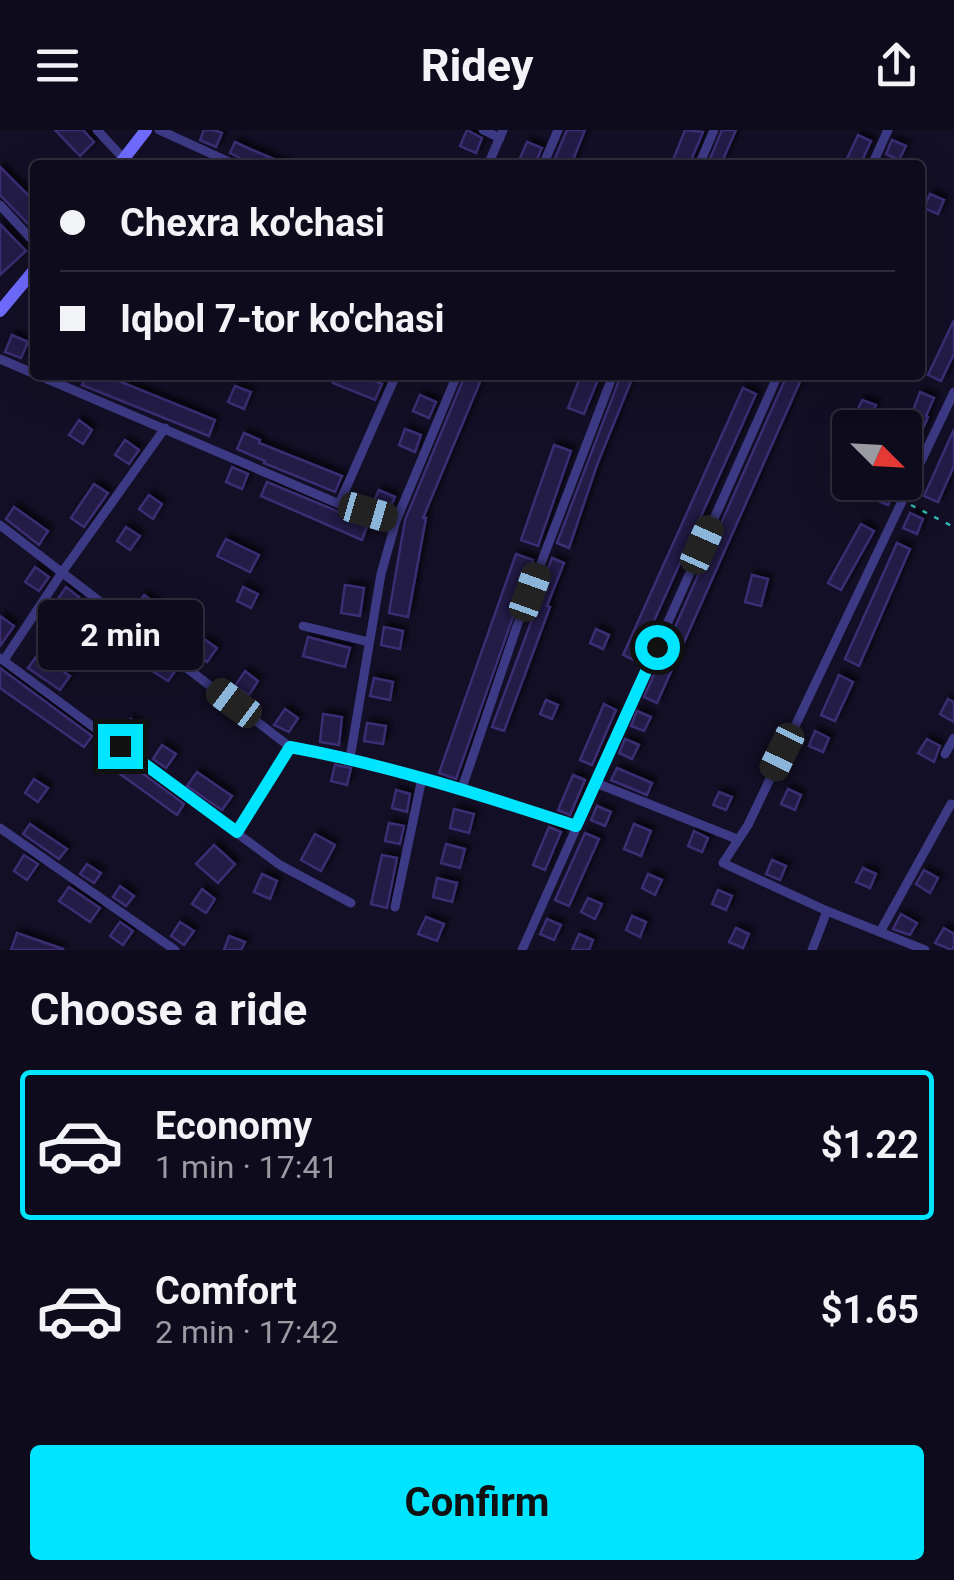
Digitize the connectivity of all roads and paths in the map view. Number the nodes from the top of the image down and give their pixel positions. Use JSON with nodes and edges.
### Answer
{"nodes":[{"id":1,"x":97,"y":130,"type":"edge"},
{"id":2,"x":146,"y":130,"type":"edge"},
{"id":3,"x":159,"y":130,"type":"edge"},
{"id":4,"x":483,"y":130,"type":"edge"},
{"id":5,"x":558,"y":130,"type":"edge"},
{"id":6,"x":714,"y":130,"type":"edge"},
{"id":7,"x":888,"y":130,"type":"edge"},
{"id":8,"x":502,"y":134,"type":"edge"},
{"id":9,"x":120,"y":160,"type":"edge"},
{"id":10,"x":124,"y":160,"type":"edge"},
{"id":11,"x":224,"y":160,"type":"edge"},
{"id":12,"x":490,"y":160,"type":"edge"},
{"id":13,"x":546,"y":160,"type":"edge"},
{"id":14,"x":701,"y":160,"type":"edge"},
{"id":15,"x":874,"y":160,"type":"edge"},
{"id":16,"x":0,"y":206,"type":"edge"},
{"id":17,"x":30,"y":238,"type":"edge"},
{"id":18,"x":30,"y":275,"type":"edge"},
{"id":19,"x":0,"y":312,"type":"edge"},
{"id":20,"x":0,"y":359,"type":"edge"},
{"id":21,"x":30,"y":372,"type":"edge"},
{"id":22,"x":50,"y":380,"type":"edge"},
{"id":23,"x":390,"y":380,"type":"edge"},
{"id":24,"x":454,"y":380,"type":"edge"},
{"id":25,"x":610,"y":380,"type":"edge"},
{"id":26,"x":776,"y":380,"type":"edge"},
{"id":27,"x":954,"y":392,"type":"edge"},
{"id":28,"x":165,"y":428,"type":"junction"},
{"id":29,"x":922,"y":458,"type":"edge"},
{"id":30,"x":902,"y":500,"type":"joint"},
{"id":31,"x":340,"y":504,"type":"junction"},
{"id":32,"x":396,"y":521,"type":"junction"},
{"id":33,"x":0,"y":525,"type":"edge"},
{"id":34,"x":954,"y":527,"type":"edge"},
{"id":35,"x":63,"y":572,"type":"junction"},
{"id":36,"x":304,"y":626,"type":"dead end"},
{"id":37,"x":370,"y":642,"type":"junction"},
{"id":38,"x":2,"y":659,"type":"edge"},
{"id":39,"x":954,"y":738,"type":"edge"},
{"id":40,"x":290,"y":747,"type":"junction"},
{"id":41,"x":945,"y":754,"type":"dead end"},
{"id":42,"x":350,"y":758,"type":"junction"},
{"id":43,"x":422,"y":778,"type":"junction"},
{"id":44,"x":596,"y":783,"type":"junction"},
{"id":45,"x":462,"y":788,"type":"junction"},
{"id":46,"x":951,"y":804,"type":"dead end"},
{"id":47,"x":576,"y":826,"type":"junction"},
{"id":48,"x":0,"y":828,"type":"edge"},
{"id":49,"x":237,"y":832,"type":"junction"},
{"id":50,"x":738,"y":840,"type":"junction"},
{"id":51,"x":351,"y":903,"type":"dead end"},
{"id":52,"x":395,"y":907,"type":"dead end"},
{"id":53,"x":826,"y":910,"type":"junction"},
{"id":54,"x":880,"y":932,"type":"junction"},
{"id":55,"x":175,"y":950,"type":"edge"},
{"id":56,"x":522,"y":950,"type":"edge"},
{"id":57,"x":812,"y":950,"type":"edge"},
{"id":58,"x":924,"y":950,"type":"edge"}],
"edges":[{"from":1,"to":9,"type":"street"},
{"from":2,"to":10,"type":"main road"},
{"from":3,"to":11,"type":"street"},
{"from":4,"to":8,"type":"street"},
{"from":5,"to":13,"type":"street"},
{"from":6,"to":14,"type":"street"},
{"from":7,"to":15,"type":"street"},
{"from":8,"to":12,"type":"street"},
{"from":16,"to":17,"type":"street"},
{"from":18,"to":19,"type":"main road"},
{"from":20,"to":21,"type":"street"},
{"from":22,"to":28,"type":"street"},
{"from":23,"to":31,"type":"street"},
{"from":24,"to":32,"type":"street"},
{"from":25,"to":45,"type":"street"},
{"from":26,"to":44,"type":"street"},
{"from":27,"to":29,"type":"street"},
{"from":28,"to":31,"type":"street"},
{"from":28,"to":35,"type":"street"},
{"from":30,"to":34,"type":"path"},
{"from":30,"to":50,"type":"street"},
{"from":31,"to":32,"type":"street"},
{"from":32,"to":37,"type":"street"},
{"from":33,"to":35,"type":"street"},
{"from":35,"to":38,"type":"street"},
{"from":35,"to":40,"type":"street"},
{"from":36,"to":37,"type":"street"},
{"from":37,"to":42,"type":"street"},
{"from":38,"to":49,"type":"street"},
{"from":39,"to":41,"type":"street"},
{"from":40,"to":42,"type":"street"},
{"from":40,"to":49,"type":"street"},
{"from":42,"to":43,"type":"street"},
{"from":43,"to":45,"type":"street"},
{"from":43,"to":52,"type":"street"},
{"from":44,"to":47,"type":"street"},
{"from":44,"to":50,"type":"street"},
{"from":45,"to":47,"type":"street"},
{"from":46,"to":54,"type":"street"},
{"from":47,"to":56,"type":"street"},
{"from":48,"to":55,"type":"street"},
{"from":49,"to":51,"type":"street"},
{"from":50,"to":53,"type":"street"},
{"from":53,"to":54,"type":"street"},
{"from":53,"to":57,"type":"street"},
{"from":54,"to":58,"type":"street"}]}
